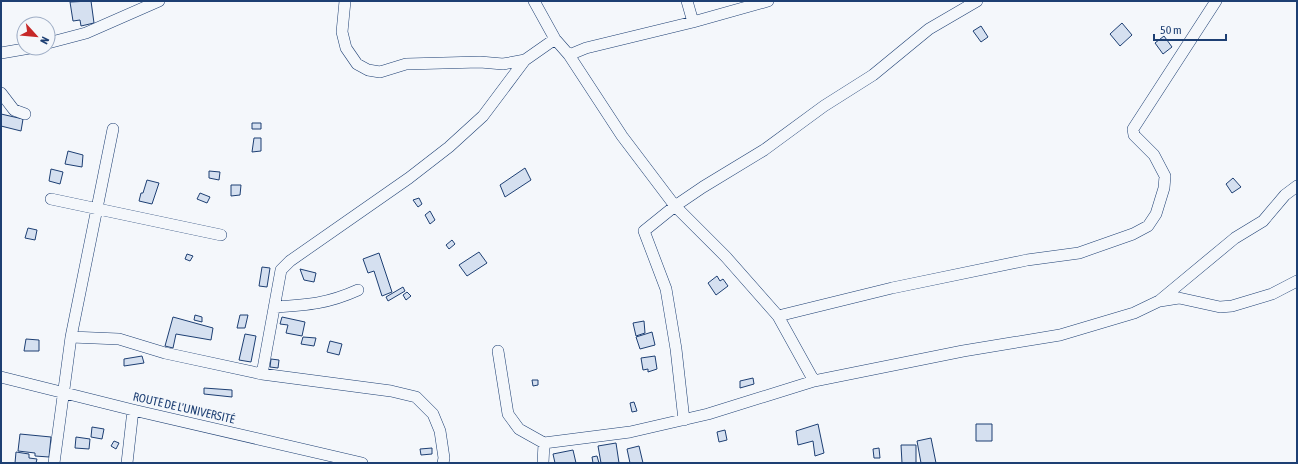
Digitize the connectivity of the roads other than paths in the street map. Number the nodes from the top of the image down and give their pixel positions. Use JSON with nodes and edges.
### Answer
{"nodes":[{"id":1,"x":160,"y":1,"type":"edge"},
{"id":2,"x":345,"y":1,"type":"edge"},
{"id":3,"x":534,"y":1,"type":"edge"},
{"id":4,"x":687,"y":1,"type":"edge"},
{"id":5,"x":768,"y":1,"type":"edge"},
{"id":6,"x":977,"y":1,"type":"edge"},
{"id":7,"x":1216,"y":1,"type":"edge"},
{"id":8,"x":693,"y":22,"type":"junction"},
{"id":9,"x":555,"y":38,"type":"junction"},
{"id":10,"x":56,"y":41,"type":"edge"},
{"id":11,"x":16,"y":50,"type":"edge"},
{"id":12,"x":1,"y":53,"type":"edge"},
{"id":13,"x":569,"y":55,"type":"junction"},
{"id":14,"x":525,"y":60,"type":"junction"},
{"id":15,"x":1,"y":93,"type":"edge"},
{"id":16,"x":25,"y":114,"type":"dead end"},
{"id":17,"x":113,"y":130,"type":"dead end"},
{"id":18,"x":1297,"y":186,"type":"edge"},
{"id":19,"x":51,"y":199,"type":"dead end"},
{"id":20,"x":675,"y":206,"type":"junction"},
{"id":21,"x":97,"y":209,"type":"junction"},
{"id":22,"x":221,"y":235,"type":"dead end"},
{"id":23,"x":1297,"y":281,"type":"edge"},
{"id":24,"x":358,"y":290,"type":"dead end"},
{"id":25,"x":1159,"y":301,"type":"junction"},
{"id":26,"x":274,"y":307,"type":"junction"},
{"id":27,"x":778,"y":316,"type":"junction"},
{"id":28,"x":70,"y":337,"type":"junction"},
{"id":29,"x":498,"y":351,"type":"dead end"},
{"id":30,"x":262,"y":374,"type":"junction"},
{"id":31,"x":1,"y":377,"type":"edge"},
{"id":32,"x":814,"y":381,"type":"junction"},
{"id":33,"x":63,"y":392,"type":"junction"},
{"id":34,"x":133,"y":410,"type":"junction"},
{"id":35,"x":684,"y":420,"type":"junction"},
{"id":36,"x":544,"y":442,"type":"junction"},
{"id":37,"x":54,"y":463,"type":"edge"},
{"id":38,"x":127,"y":463,"type":"edge"},
{"id":39,"x":362,"y":463,"type":"edge"},
{"id":40,"x":443,"y":463,"type":"edge"},
{"id":41,"x":543,"y":463,"type":"edge"}],
"edges":[{"from":1,"to":10,"type":"street"},
{"from":2,"to":14,"type":"street"},
{"from":3,"to":9,"type":"street"},
{"from":4,"to":8,"type":"street"},
{"from":5,"to":8,"type":"street"},
{"from":6,"to":20,"type":"street"},
{"from":7,"to":27,"type":"street"},
{"from":8,"to":13,"type":"street"},
{"from":9,"to":13,"type":"street"},
{"from":9,"to":14,"type":"street"},
{"from":11,"to":12,"type":"street"},
{"from":13,"to":20,"type":"street"},
{"from":14,"to":26,"type":"street"},
{"from":15,"to":16,"type":"street"},
{"from":17,"to":21,"type":"street"},
{"from":18,"to":25,"type":"street"},
{"from":19,"to":21,"type":"street"},
{"from":20,"to":27,"type":"street"},
{"from":20,"to":35,"type":"street"},
{"from":21,"to":22,"type":"street"},
{"from":21,"to":28,"type":"street"},
{"from":23,"to":25,"type":"street"},
{"from":24,"to":26,"type":"street"},
{"from":25,"to":32,"type":"street"},
{"from":26,"to":30,"type":"street"},
{"from":27,"to":32,"type":"street"},
{"from":28,"to":30,"type":"street"},
{"from":28,"to":33,"type":"street"},
{"from":29,"to":36,"type":"street"},
{"from":30,"to":40,"type":"street"},
{"from":31,"to":33,"type":"street","name":"ROUTE DE L'UNIVERSITÉ"},
{"from":32,"to":35,"type":"street"},
{"from":33,"to":34,"type":"street","name":"ROUTE DE L'UNIVERSITÉ"},
{"from":33,"to":37,"type":"street"},
{"from":34,"to":38,"type":"street"},
{"from":34,"to":39,"type":"street","name":"ROUTE DE L'UNIVERSITÉ"},
{"from":35,"to":36,"type":"street"},
{"from":36,"to":41,"type":"street"}]}
